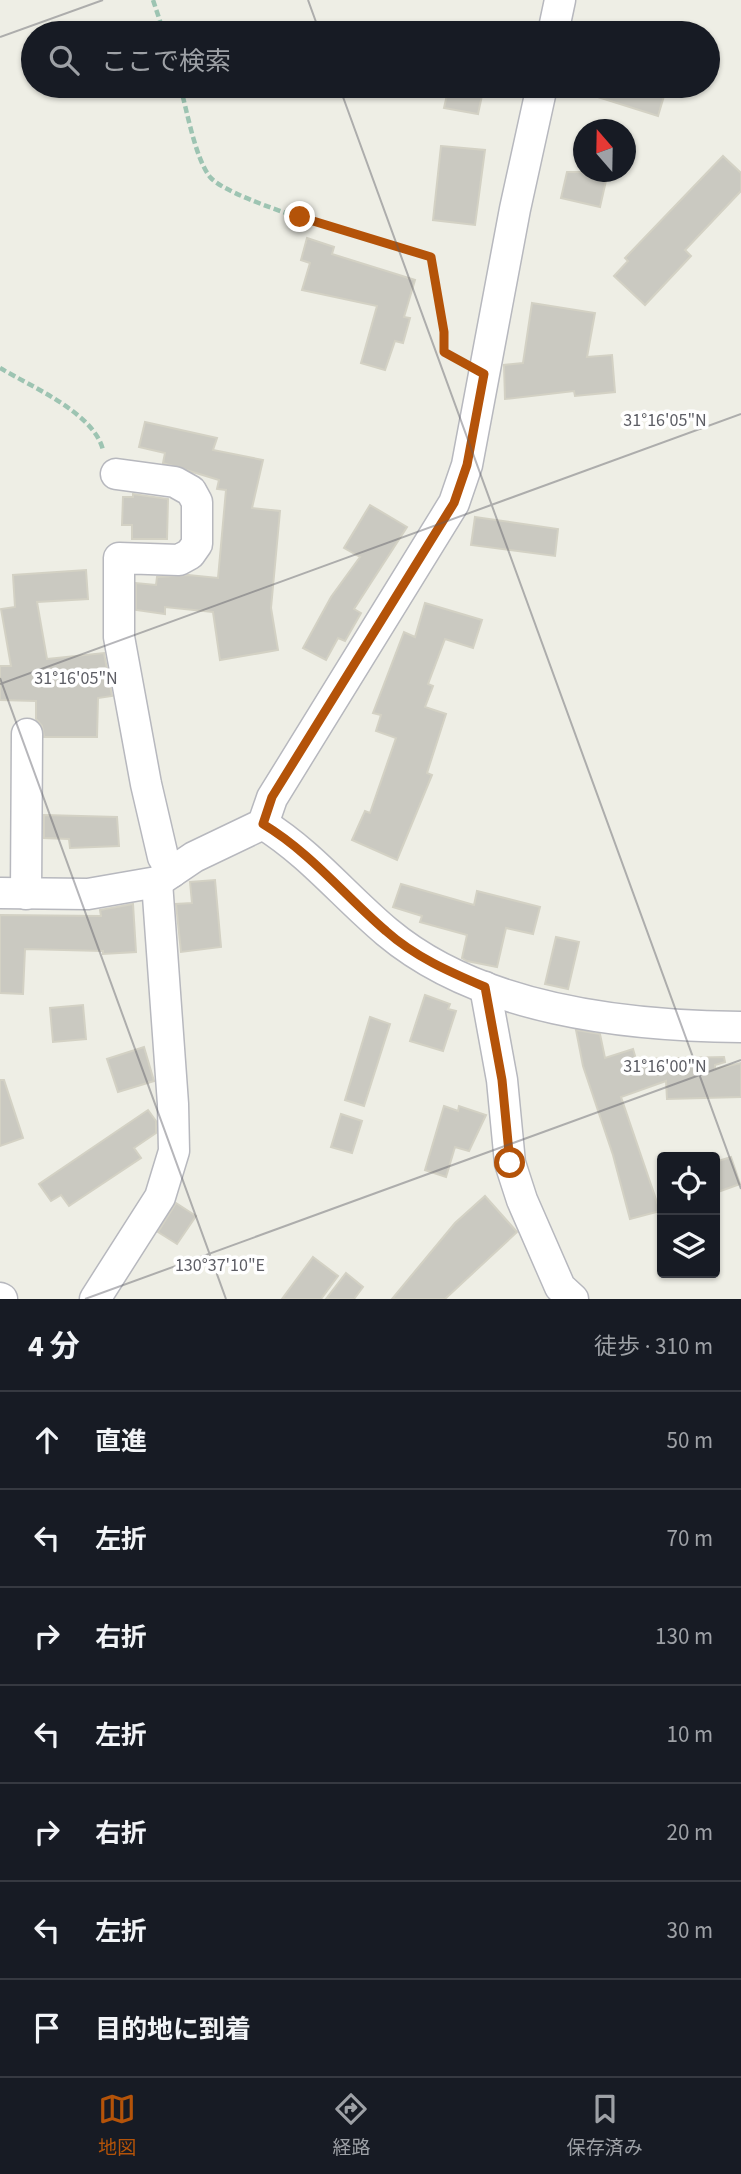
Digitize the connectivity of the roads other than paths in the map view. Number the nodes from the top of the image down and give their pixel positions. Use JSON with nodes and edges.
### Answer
{"nodes":[{"id":1,"x":560,"y":0,"type":"edge"},
{"id":2,"x":556,"y":21,"type":"edge"},
{"id":3,"x":540,"y":98,"type":"edge"},
{"id":4,"x":116,"y":474,"type":"road end"},
{"id":5,"x":27,"y":734,"type":"dead end"},
{"id":6,"x":263,"y":824,"type":"junction"},
{"id":7,"x":164,"y":877,"type":"junction"},
{"id":8,"x":13,"y":894,"type":"edge"},
{"id":9,"x":485,"y":987,"type":"junction"},
{"id":10,"x":741,"y":1027,"type":"edge"},
{"id":11,"x":559,"y":1295,"type":"edge"},
{"id":12,"x":95,"y":1299,"type":"edge"}],
"edges":[{"from":1,"to":2,"type":"street"},
{"from":3,"to":6,"type":"street"},
{"from":4,"to":7,"type":"street"},
{"from":5,"to":8,"type":"street"},
{"from":6,"to":7,"type":"street"},
{"from":6,"to":9,"type":"street"},
{"from":7,"to":8,"type":"street"},
{"from":7,"to":12,"type":"street"},
{"from":9,"to":10,"type":"street"},
{"from":9,"to":11,"type":"street"}]}
